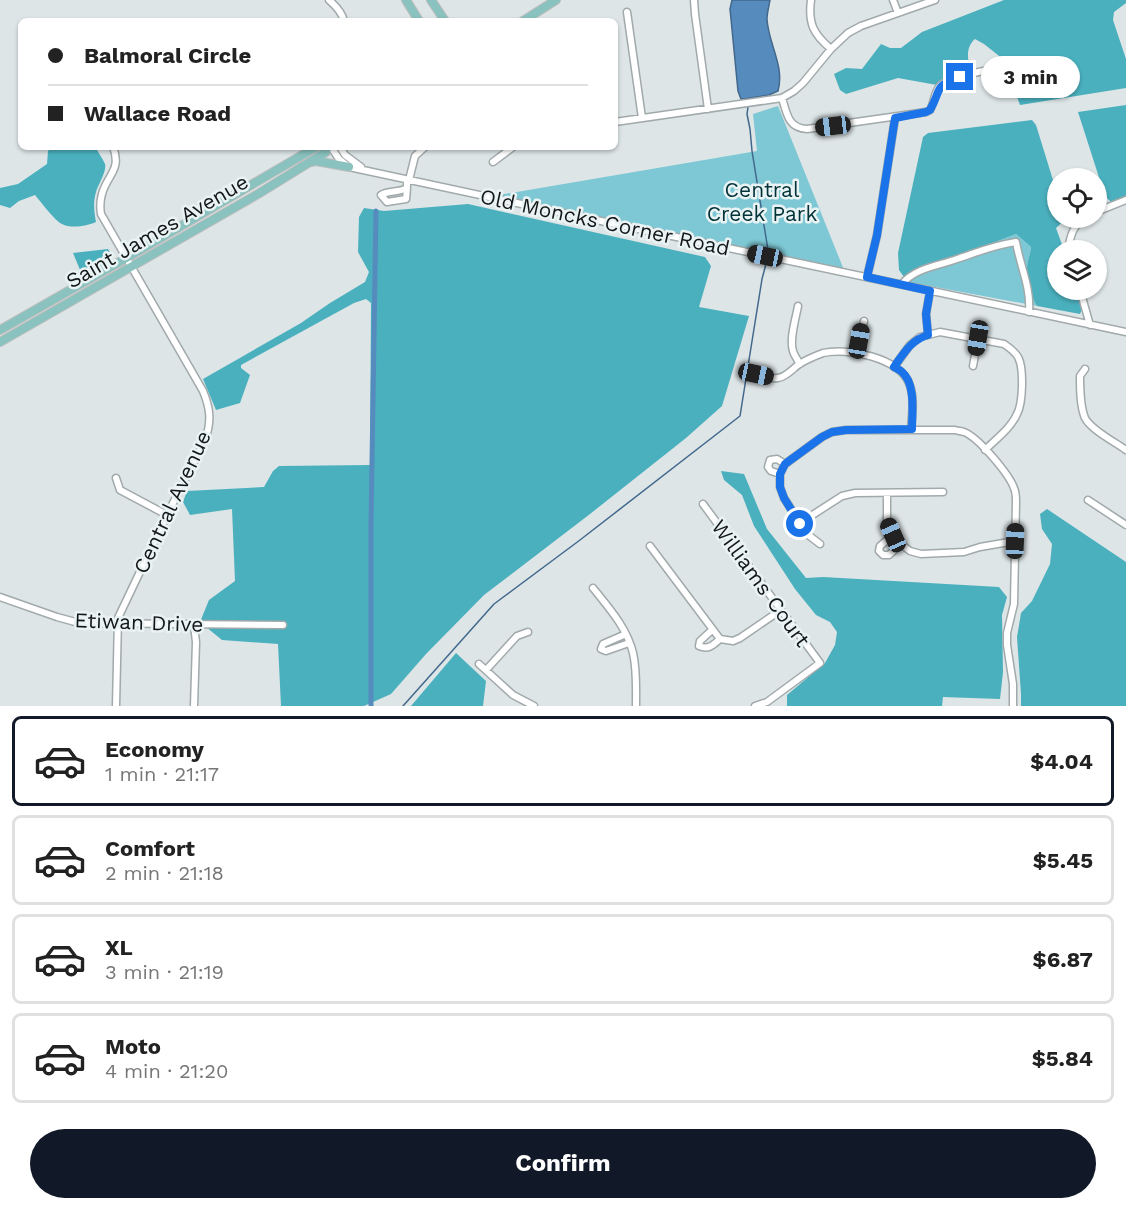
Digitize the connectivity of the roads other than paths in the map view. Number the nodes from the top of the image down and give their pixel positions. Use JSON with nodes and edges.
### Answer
{"nodes":[{"id":1,"x":329,"y":0,"type":"edge"},
{"id":2,"x":406,"y":0,"type":"edge"},
{"id":3,"x":432,"y":0,"type":"edge"},
{"id":4,"x":556,"y":0,"type":"edge"},
{"id":5,"x":694,"y":0,"type":"edge"},
{"id":6,"x":811,"y":0,"type":"edge"},
{"id":7,"x":893,"y":0,"type":"edge"},
{"id":8,"x":935,"y":0,"type":"edge"},
{"id":9,"x":627,"y":12,"type":"dead end"},
{"id":10,"x":898,"y":13,"type":"junction"},
{"id":11,"x":343,"y":18,"type":"edge"},
{"id":12,"x":417,"y":18,"type":"edge"},
{"id":13,"x":443,"y":18,"type":"edge"},
{"id":14,"x":528,"y":18,"type":"edge"},
{"id":15,"x":831,"y":49,"type":"junction"},
{"id":16,"x":994,"y":69,"type":"dead end"},
{"id":17,"x":782,"y":98,"type":"junction"},
{"id":18,"x":708,"y":109,"type":"junction"},
{"id":19,"x":642,"y":118,"type":"junction"},
{"id":20,"x":895,"y":118,"type":"junction"},
{"id":21,"x":618,"y":122,"type":"edge"},
{"id":22,"x":114,"y":150,"type":"edge"},
{"id":23,"x":310,"y":150,"type":"edge"},
{"id":24,"x":327,"y":150,"type":"edge"},
{"id":25,"x":332,"y":150,"type":"edge"},
{"id":26,"x":342,"y":150,"type":"edge"},
{"id":27,"x":422,"y":150,"type":"edge"},
{"id":28,"x":509,"y":150,"type":"edge"},
{"id":29,"x":493,"y":162,"type":"dead end"},
{"id":30,"x":309,"y":163,"type":"junction"},
{"id":31,"x":349,"y":166,"type":"junction"},
{"id":32,"x":366,"y":171,"type":"junction"},
{"id":33,"x":408,"y":180,"type":"junction"},
{"id":34,"x":407,"y":189,"type":"dead end"},
{"id":35,"x":1126,"y":200,"type":"edge"},
{"id":36,"x":1107,"y":208,"type":"edge"},
{"id":37,"x":127,"y":258,"type":"junction"},
{"id":38,"x":132,"y":267,"type":"junction"},
{"id":39,"x":867,"y":277,"type":"junction"},
{"id":40,"x":902,"y":284,"type":"junction"},
{"id":41,"x":930,"y":291,"type":"junction"},
{"id":42,"x":1083,"y":300,"type":"edge"},
{"id":43,"x":798,"y":306,"type":"dead end"},
{"id":44,"x":1029,"y":312,"type":"junction"},
{"id":45,"x":864,"y":321,"type":"dead end"},
{"id":46,"x":1090,"y":325,"type":"junction"},
{"id":47,"x":0,"y":330,"type":"edge"},
{"id":48,"x":1126,"y":332,"type":"edge"},
{"id":49,"x":928,"y":335,"type":"junction"},
{"id":50,"x":978,"y":338,"type":"junction"},
{"id":51,"x":0,"y":342,"type":"edge"},
{"id":52,"x":857,"y":354,"type":"junction"},
{"id":53,"x":800,"y":364,"type":"junction"},
{"id":54,"x":974,"y":366,"type":"dead end"},
{"id":55,"x":894,"y":367,"type":"junction"},
{"id":56,"x":1085,"y":369,"type":"dead end"},
{"id":57,"x":756,"y":374,"type":"dead end"},
{"id":58,"x":912,"y":429,"type":"junction"},
{"id":59,"x":985,"y":450,"type":"junction"},
{"id":60,"x":1126,"y":450,"type":"edge"},
{"id":61,"x":785,"y":464,"type":"junction"},
{"id":62,"x":780,"y":474,"type":"junction"},
{"id":63,"x":116,"y":478,"type":"dead end"},
{"id":64,"x":944,"y":492,"type":"dead end"},
{"id":65,"x":887,"y":493,"type":"junction"},
{"id":66,"x":1088,"y":500,"type":"dead end"},
{"id":67,"x":703,"y":504,"type":"dead end"},
{"id":68,"x":167,"y":515,"type":"junction"},
{"id":69,"x":800,"y":524,"type":"junction"},
{"id":70,"x":1126,"y":525,"type":"edge"},
{"id":71,"x":893,"y":535,"type":"junction"},
{"id":72,"x":1015,"y":541,"type":"junction"},
{"id":73,"x":820,"y":544,"type":"dead end"},
{"id":74,"x":901,"y":544,"type":"junction"},
{"id":75,"x":650,"y":546,"type":"dead end"},
{"id":76,"x":594,"y":588,"type":"dead end"},
{"id":77,"x":0,"y":597,"type":"edge"},
{"id":78,"x":781,"y":610,"type":"junction"},
{"id":79,"x":117,"y":624,"type":"junction"},
{"id":80,"x":194,"y":625,"type":"junction"},
{"id":81,"x":283,"y":626,"type":"dead end"},
{"id":82,"x":712,"y":630,"type":"junction"},
{"id":83,"x":528,"y":632,"type":"dead end"},
{"id":84,"x":626,"y":634,"type":"junction"},
{"id":85,"x":720,"y":639,"type":"junction"},
{"id":86,"x":629,"y":643,"type":"junction"},
{"id":87,"x":479,"y":664,"type":"dead end"},
{"id":88,"x":486,"y":670,"type":"junction"},
{"id":89,"x":1013,"y":704,"type":"edge"},
{"id":90,"x":117,"y":706,"type":"edge"},
{"id":91,"x":194,"y":706,"type":"edge"},
{"id":92,"x":534,"y":706,"type":"edge"},
{"id":93,"x":636,"y":706,"type":"edge"},
{"id":94,"x":755,"y":706,"type":"edge"}],
"edges":[{"from":1,"to":11,"type":"street"},
{"from":2,"to":12,"type":"main road"},
{"from":3,"to":13,"type":"main road"},
{"from":4,"to":14,"type":"main road"},
{"from":5,"to":18,"type":"street"},
{"from":6,"to":15,"type":"street"},
{"from":7,"to":10,"type":"street"},
{"from":8,"to":10,"type":"street"},
{"from":9,"to":19,"type":"street"},
{"from":10,"to":15,"type":"street"},
{"from":15,"to":17,"type":"street"},
{"from":16,"to":20,"type":"street"},
{"from":17,"to":18,"type":"street"},
{"from":17,"to":20,"type":"street"},
{"from":18,"to":19,"type":"street"},
{"from":19,"to":21,"type":"street"},
{"from":20,"to":39,"type":"street"},
{"from":22,"to":37,"type":"street","name":"Central Avenue"},
{"from":23,"to":37,"type":"main road","name":"Saint James Avenue"},
{"from":24,"to":30,"type":"main road","name":"Saint James Avenue"},
{"from":25,"to":31,"type":"street"},
{"from":26,"to":32,"type":"street"},
{"from":27,"to":33,"type":"street"},
{"from":28,"to":29,"type":"street"},
{"from":30,"to":31,"type":"main road"},
{"from":30,"to":38,"type":"main road","name":"Saint James Avenue"},
{"from":31,"to":32,"type":"street","name":"Old Moncks Corner Road"},
{"from":32,"to":33,"type":"street","name":"Old Moncks Corner Road"},
{"from":33,"to":34,"type":"street"},
{"from":33,"to":39,"type":"street","name":"Old Moncks Corner Road"},
{"from":35,"to":36,"type":"street"},
{"from":37,"to":38,"type":"street","name":"Central Avenue"},
{"from":37,"to":47,"type":"main road","name":"Saint James Avenue"},
{"from":38,"to":51,"type":"main road","name":"Saint James Avenue"},
{"from":38,"to":68,"type":"street","name":"Central Avenue"},
{"from":39,"to":40,"type":"street","name":"Old Moncks Corner Road"},
{"from":40,"to":41,"type":"street","name":"Old Moncks Corner Road"},
{"from":40,"to":44,"type":"street"},
{"from":41,"to":44,"type":"street","name":"Old Moncks Corner Road"},
{"from":41,"to":49,"type":"street"},
{"from":42,"to":46,"type":"street"},
{"from":43,"to":53,"type":"street"},
{"from":44,"to":46,"type":"street","name":"Old Moncks Corner Road"},
{"from":45,"to":52,"type":"street"},
{"from":46,"to":48,"type":"street","name":"Old Moncks Corner Road"},
{"from":49,"to":50,"type":"street"},
{"from":49,"to":55,"type":"street"},
{"from":50,"to":54,"type":"street"},
{"from":50,"to":59,"type":"street"},
{"from":52,"to":53,"type":"street"},
{"from":52,"to":55,"type":"street"},
{"from":53,"to":57,"type":"street"},
{"from":55,"to":58,"type":"street"},
{"from":56,"to":60,"type":"street"},
{"from":58,"to":59,"type":"street"},
{"from":58,"to":61,"type":"street"},
{"from":59,"to":72,"type":"street"},
{"from":61,"to":62,"type":"street"},
{"from":61,"to":62,"type":"street"},
{"from":62,"to":69,"type":"street"},
{"from":63,"to":68,"type":"street"},
{"from":64,"to":65,"type":"street"},
{"from":65,"to":69,"type":"street"},
{"from":65,"to":71,"type":"street"},
{"from":66,"to":70,"type":"street"},
{"from":67,"to":78,"type":"street","name":"Williams Court"},
{"from":68,"to":79,"type":"street","name":"Central Avenue"},
{"from":69,"to":73,"type":"street"},
{"from":71,"to":74,"type":"street"},
{"from":71,"to":74,"type":"street"},
{"from":72,"to":74,"type":"street"},
{"from":72,"to":89,"type":"street"},
{"from":75,"to":82,"type":"street"},
{"from":76,"to":84,"type":"street"},
{"from":77,"to":79,"type":"street","name":"Etiwan Drive"},
{"from":78,"to":85,"type":"street"},
{"from":78,"to":94,"type":"street","name":"Williams Court"},
{"from":79,"to":80,"type":"street","name":"Etiwan Drive"},
{"from":79,"to":90,"type":"street","name":"Central Avenue"},
{"from":80,"to":81,"type":"street","name":"Etiwan Drive"},
{"from":80,"to":91,"type":"street"},
{"from":82,"to":85,"type":"street"},
{"from":82,"to":85,"type":"street"},
{"from":83,"to":88,"type":"street"},
{"from":84,"to":86,"type":"street"},
{"from":84,"to":86,"type":"street"},
{"from":86,"to":93,"type":"street"},
{"from":87,"to":88,"type":"street"},
{"from":88,"to":92,"type":"street"}]}
